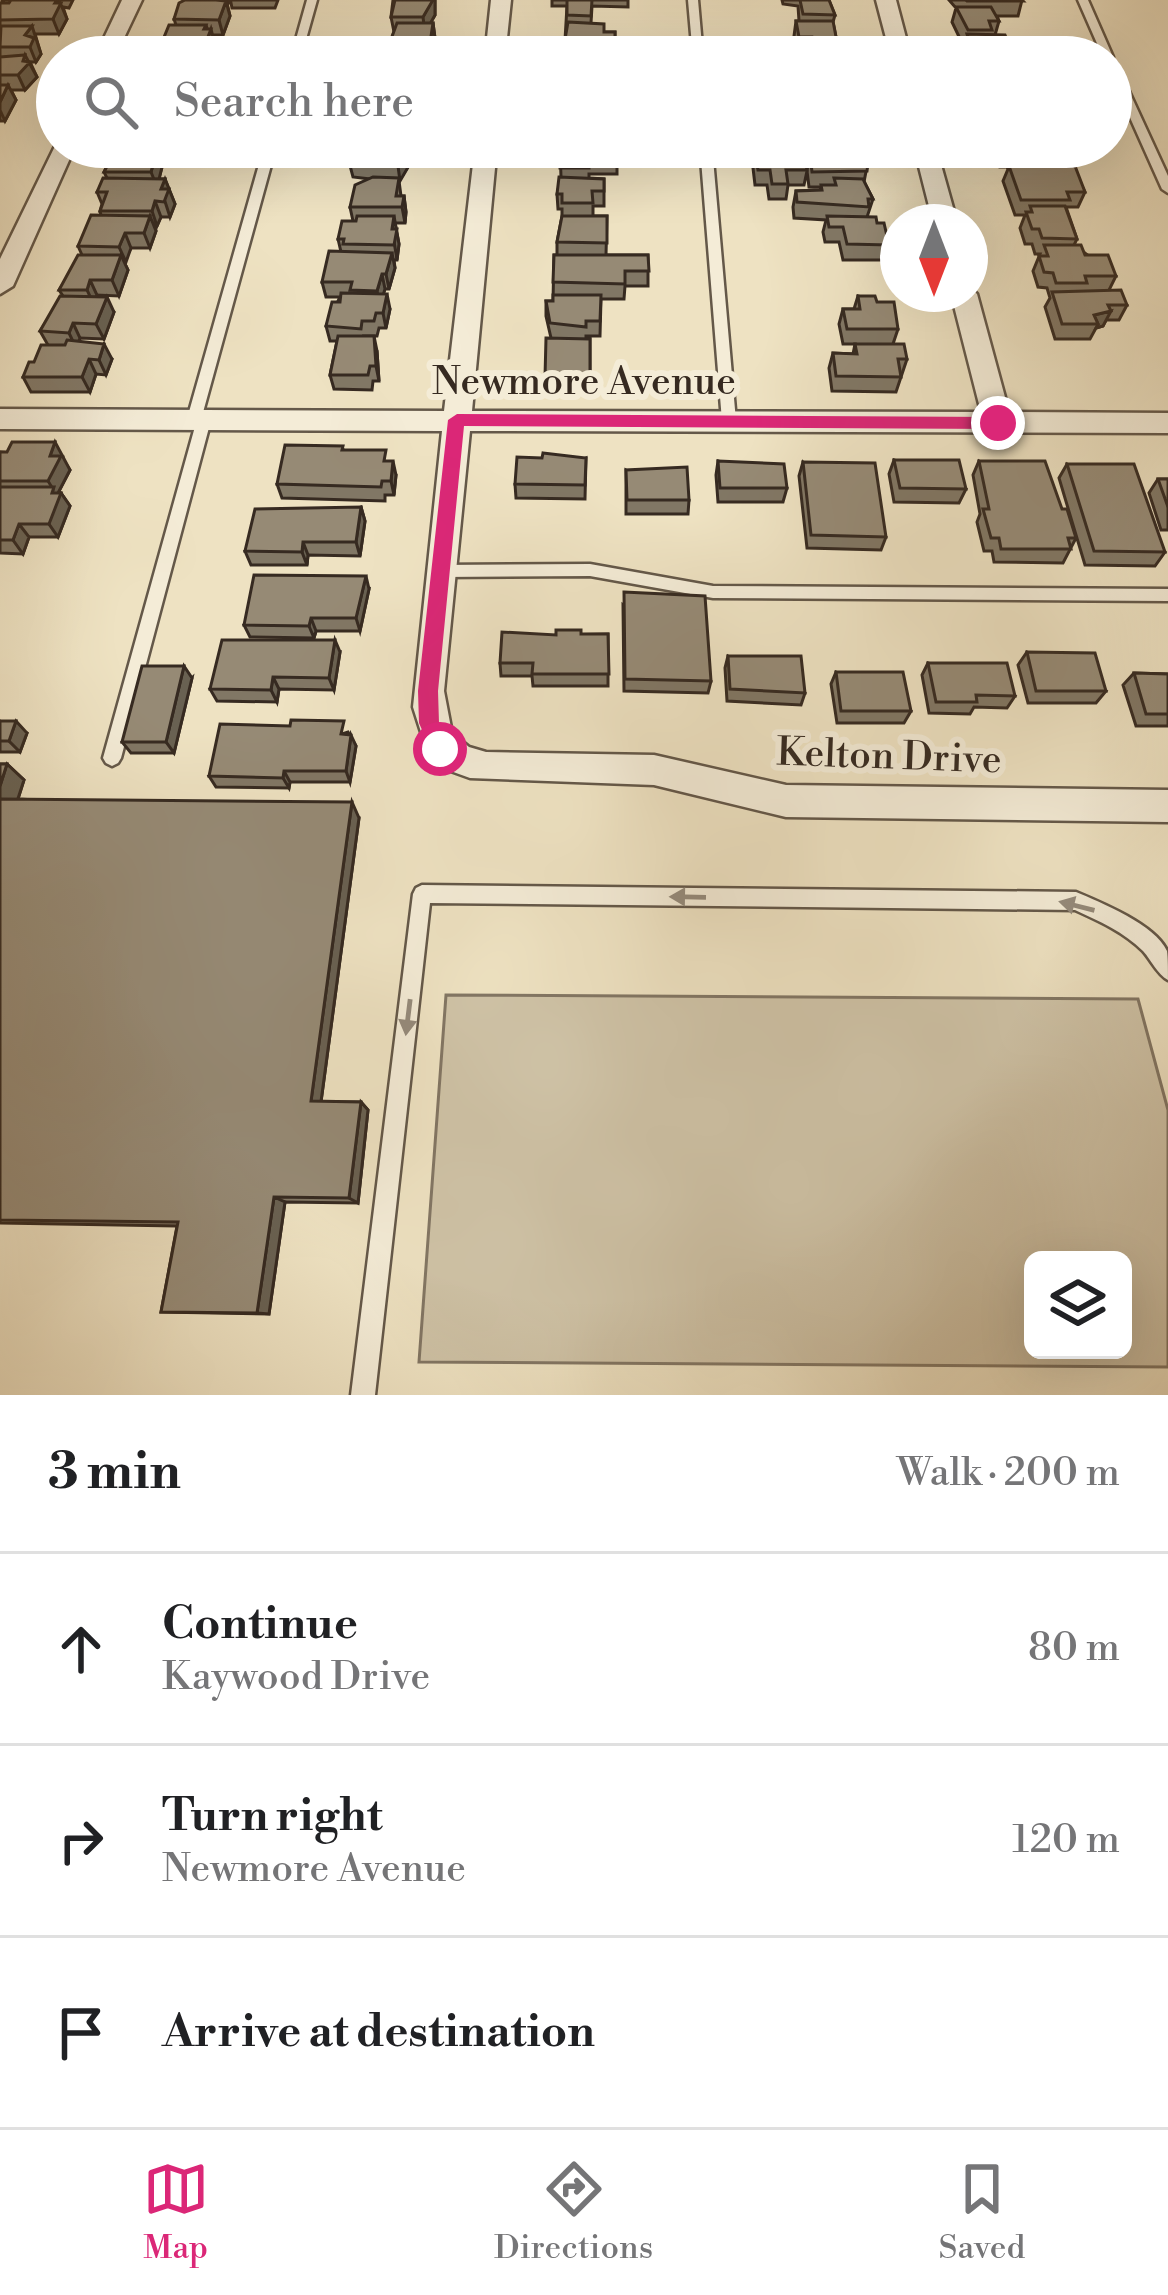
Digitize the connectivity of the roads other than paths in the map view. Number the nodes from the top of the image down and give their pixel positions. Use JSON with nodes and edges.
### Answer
{"nodes":[{"id":1,"x":131,"y":0,"type":"edge"},
{"id":2,"x":312,"y":0,"type":"edge"},
{"id":3,"x":501,"y":0,"type":"edge"},
{"id":4,"x":693,"y":0,"type":"edge"},
{"id":5,"x":886,"y":0,"type":"edge"},
{"id":6,"x":1083,"y":0,"type":"edge"},
{"id":7,"x":115,"y":36,"type":"edge"},
{"id":8,"x":302,"y":36,"type":"edge"},
{"id":9,"x":497,"y":36,"type":"edge"},
{"id":10,"x":696,"y":36,"type":"edge"},
{"id":11,"x":895,"y":36,"type":"edge"},
{"id":12,"x":1099,"y":36,"type":"edge"},
{"id":13,"x":1132,"y":109,"type":"edge"},
{"id":14,"x":54,"y":168,"type":"edge"},
{"id":15,"x":265,"y":168,"type":"edge"},
{"id":16,"x":483,"y":168,"type":"edge"},
{"id":17,"x":708,"y":168,"type":"edge"},
{"id":18,"x":931,"y":168,"type":"edge"},
{"id":19,"x":1168,"y":189,"type":"edge"},
{"id":20,"x":940,"y":204,"type":"edge"},
{"id":21,"x":0,"y":286,"type":"edge"},
{"id":22,"x":969,"y":312,"type":"edge"},
{"id":23,"x":0,"y":419,"type":"edge"},
{"id":24,"x":199,"y":420,"type":"junction"},
{"id":25,"x":457,"y":420,"type":"junction"},
{"id":26,"x":729,"y":422,"type":"junction"},
{"id":27,"x":998,"y":423,"type":"junction"},
{"id":28,"x":1168,"y":423,"type":"edge"},
{"id":29,"x":440,"y":572,"type":"junction"},
{"id":30,"x":1168,"y":595,"type":"edge"},
{"id":31,"x":112,"y":758,"type":"dead end"},
{"id":32,"x":1168,"y":806,"type":"edge"},
{"id":33,"x":1168,"y":971,"type":"edge"},
{"id":34,"x":363,"y":1395,"type":"edge"}],
"edges":[{"from":1,"to":7,"type":"street"},
{"from":2,"to":8,"type":"lane"},
{"from":3,"to":9,"type":"street"},
{"from":4,"to":10,"type":"lane"},
{"from":5,"to":11,"type":"street"},
{"from":6,"to":12,"type":"lane"},
{"from":13,"to":19,"type":"lane"},
{"from":14,"to":21,"type":"street"},
{"from":15,"to":24,"type":"lane"},
{"from":16,"to":25,"type":"street"},
{"from":17,"to":26,"type":"lane"},
{"from":18,"to":20,"type":"street"},
{"from":22,"to":27,"type":"street"},
{"from":23,"to":24,"type":"street","name":"Newmore Avenue"},
{"from":24,"to":25,"type":"street","name":"Newmore Avenue"},
{"from":24,"to":31,"type":"lane"},
{"from":25,"to":26,"type":"street","name":"Newmore Avenue"},
{"from":25,"to":29,"type":"street"},
{"from":26,"to":27,"type":"street","name":"Newmore Avenue"},
{"from":27,"to":28,"type":"street","name":"Newmore Avenue"},
{"from":29,"to":30,"type":"lane"},
{"from":29,"to":32,"type":"street","name":"Kelton Drive"},
{"from":33,"to":34,"type":"lane","one_way":true}]}
